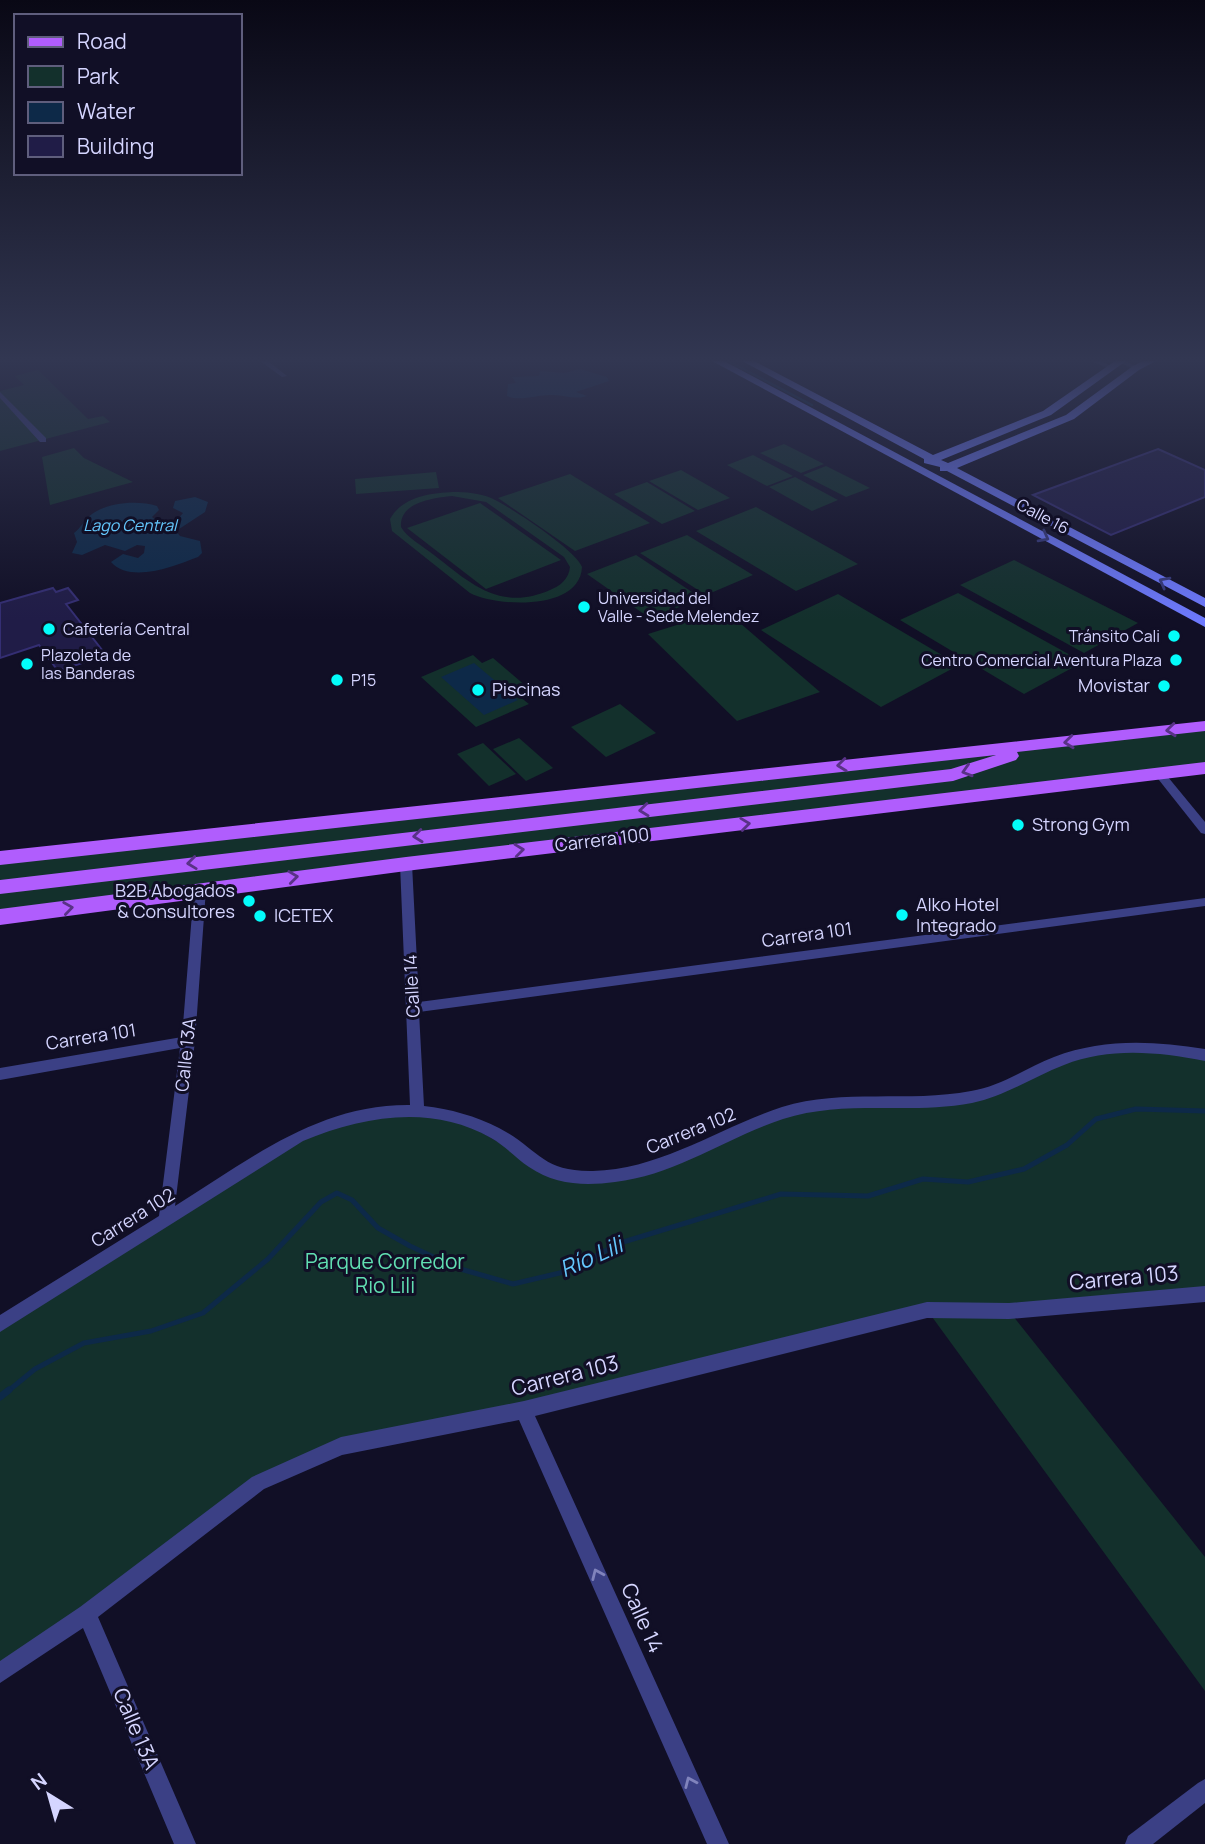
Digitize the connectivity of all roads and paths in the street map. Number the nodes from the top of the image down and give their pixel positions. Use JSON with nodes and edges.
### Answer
{"nodes":[{"id":1,"x":875,"y":447,"type":"edge"},
{"id":2,"x":910,"y":447,"type":"edge"},
{"id":3,"x":964,"y":447,"type":"edge"},
{"id":4,"x":989,"y":447,"type":"edge"},
{"id":5,"x":999,"y":447,"type":"joint"},
{"id":6,"x":933,"y":459,"type":"junction"},
{"id":7,"x":912,"y":467,"type":"junction"},
{"id":8,"x":949,"y":467,"type":"junction"},
{"id":9,"x":928,"y":475,"type":"junction"},
{"id":10,"x":1006,"y":497,"type":"junction"},
{"id":11,"x":984,"y":505,"type":"junction"},
{"id":12,"x":1205,"y":603,"type":"edge"},
{"id":13,"x":1205,"y":623,"type":"edge"},
{"id":14,"x":1205,"y":726,"type":"edge"},
{"id":15,"x":1031,"y":746,"type":"junction"},
{"id":16,"x":1205,"y":768,"type":"edge"},
{"id":17,"x":1159,"y":773,"type":"junction"},
{"id":18,"x":1205,"y":830,"type":"edge"},
{"id":19,"x":0,"y":858,"type":"edge"},
{"id":20,"x":406,"y":863,"type":"junction"},
{"id":21,"x":0,"y":887,"type":"edge"},
{"id":22,"x":200,"y":889,"type":"junction"},
{"id":23,"x":1205,"y":902,"type":"edge"},
{"id":24,"x":0,"y":917,"type":"edge"},
{"id":25,"x":414,"y":1008,"type":"junction"},
{"id":26,"x":188,"y":1041,"type":"junction"},
{"id":27,"x":1205,"y":1055,"type":"edge"},
{"id":28,"x":0,"y":1074,"type":"edge"},
{"id":29,"x":417,"y":1109,"type":"junction"},
{"id":30,"x":166,"y":1221,"type":"junction"},
{"id":31,"x":1205,"y":1294,"type":"edge"},
{"id":32,"x":0,"y":1324,"type":"edge"},
{"id":33,"x":524,"y":1410,"type":"junction"},
{"id":34,"x":87,"y":1614,"type":"junction"},
{"id":35,"x":0,"y":1673,"type":"edge"},
{"id":36,"x":1205,"y":1790,"type":"edge"},
{"id":37,"x":185,"y":1844,"type":"edge"},
{"id":38,"x":718,"y":1844,"type":"edge"},
{"id":39,"x":1136,"y":1844,"type":"edge"}],
"edges":[{"from":1,"to":7,"type":"street","name":"Calle 16"},
{"from":2,"to":6,"type":"street","name":"Calle 16"},
{"from":3,"to":6,"type":"street"},
{"from":4,"to":5,"type":"street"},
{"from":5,"to":8,"type":"street"},
{"from":6,"to":7,"type":"street"},
{"from":6,"to":8,"type":"street","name":"Calle 16"},
{"from":7,"to":9,"type":"street","name":"Calle 16"},
{"from":8,"to":9,"type":"street"},
{"from":8,"to":10,"type":"street","name":"Calle 16"},
{"from":9,"to":11,"type":"street","name":"Calle 16"},
{"from":10,"to":11,"type":"street"},
{"from":12,"to":10,"type":"street","name":"Calle 16","one_way":true},
{"from":11,"to":13,"type":"street","name":"Calle 16","one_way":true},
{"from":14,"to":15,"type":"main road","one_way":true},
{"from":15,"to":19,"type":"main road","one_way":true},
{"from":15,"to":21,"type":"main road","one_way":true},
{"from":16,"to":17,"type":"main road","name":"Carrera 100"},
{"from":17,"to":18,"type":"street"},
{"from":20,"to":17,"type":"main road","name":"Carrera 100","one_way":true},
{"from":22,"to":20,"type":"main road","name":"Carrera 100","one_way":true},
{"from":20,"to":25,"type":"street","name":"Calle 14"},
{"from":24,"to":22,"type":"main road","name":"Carrera 100","one_way":true},
{"from":22,"to":26,"type":"street","name":"Calle 13A"},
{"from":23,"to":25,"type":"street","name":"Carrera 101"},
{"from":25,"to":29,"type":"street","name":"Calle 14"},
{"from":26,"to":28,"type":"street","name":"Carrera 101"},
{"from":26,"to":30,"type":"street","name":"Calle 13A"},
{"from":27,"to":29,"type":"street","name":"Carrera 102"},
{"from":29,"to":30,"type":"street","name":"Carrera 102"},
{"from":30,"to":32,"type":"street","name":"Carrera 102"},
{"from":31,"to":33,"type":"street","name":"Carrera 103"},
{"from":33,"to":34,"type":"street","name":"Carrera 103"},
{"from":38,"to":33,"type":"street","name":"Calle 14","one_way":true},
{"from":34,"to":35,"type":"street","name":"Carrera 103"},
{"from":34,"to":37,"type":"street","name":"Calle 13A"},
{"from":36,"to":39,"type":"street"}]}
